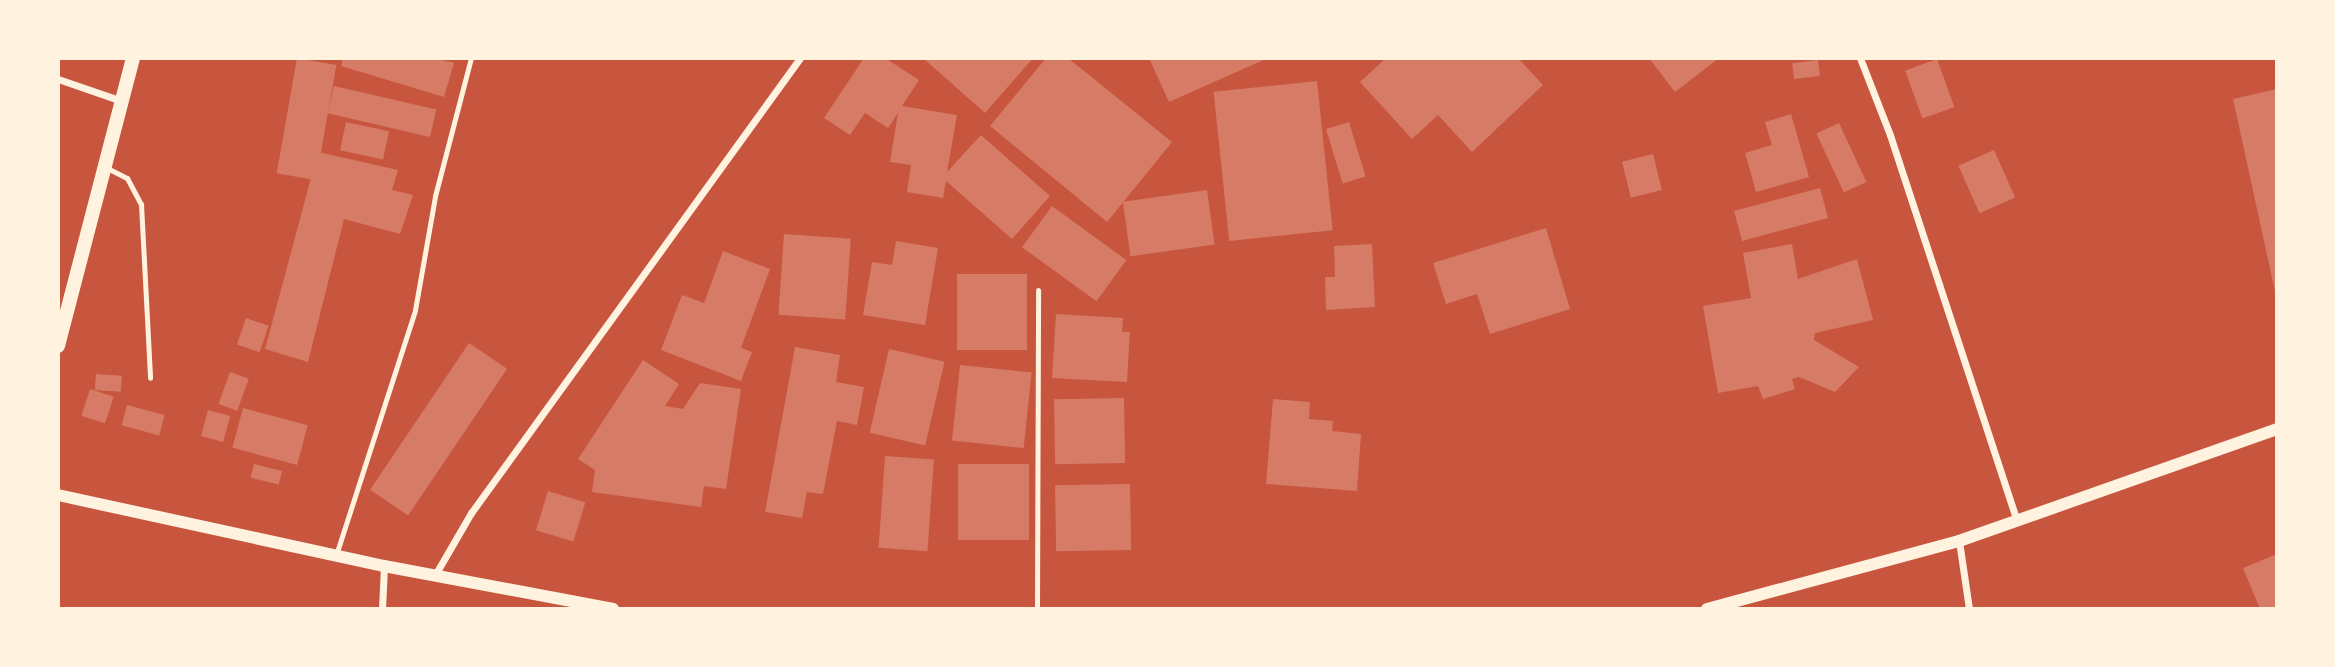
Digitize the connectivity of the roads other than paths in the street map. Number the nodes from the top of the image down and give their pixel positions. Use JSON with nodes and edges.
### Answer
{"nodes":[{"id":1,"x":134,"y":58,"type":"edge"},
{"id":2,"x":471,"y":58,"type":"edge"},
{"id":3,"x":800,"y":58,"type":"edge"},
{"id":4,"x":1860,"y":58,"type":"edge"},
{"id":5,"x":58,"y":79,"type":"edge"},
{"id":6,"x":122,"y":101,"type":"junction"},
{"id":7,"x":105,"y":167,"type":"junction"},
{"id":8,"x":1038,"y":290,"type":"dead end"},
{"id":9,"x":58,"y":346,"type":"edge"},
{"id":10,"x":150,"y":378,"type":"dead end"},
{"id":11,"x":2277,"y":429,"type":"edge"},
{"id":12,"x":58,"y":495,"type":"edge"},
{"id":13,"x":2017,"y":522,"type":"junction"},
{"id":14,"x":1958,"y":541,"type":"junction"},
{"id":15,"x":335,"y":555,"type":"junction"},
{"id":16,"x":384,"y":566,"type":"junction"},
{"id":17,"x":435,"y":575,"type":"junction"},
{"id":18,"x":382,"y":609,"type":"edge"},
{"id":19,"x":613,"y":609,"type":"edge"},
{"id":20,"x":1038,"y":609,"type":"edge"},
{"id":21,"x":1707,"y":609,"type":"edge"},
{"id":22,"x":1969,"y":609,"type":"edge"}],
"edges":[{"from":1,"to":6,"type":"main road"},
{"from":2,"to":15,"type":"lane"},
{"from":3,"to":17,"type":"street"},
{"from":4,"to":13,"type":"street"},
{"from":5,"to":6,"type":"street"},
{"from":6,"to":7,"type":"main road"},
{"from":7,"to":9,"type":"main road"},
{"from":7,"to":10,"type":"lane"},
{"from":8,"to":20,"type":"lane"},
{"from":11,"to":13,"type":"street"},
{"from":12,"to":15,"type":"street"},
{"from":13,"to":14,"type":"street"},
{"from":14,"to":21,"type":"street"},
{"from":14,"to":22,"type":"street"},
{"from":15,"to":16,"type":"street"},
{"from":16,"to":17,"type":"street"},
{"from":16,"to":18,"type":"street"},
{"from":17,"to":19,"type":"street"}]}
